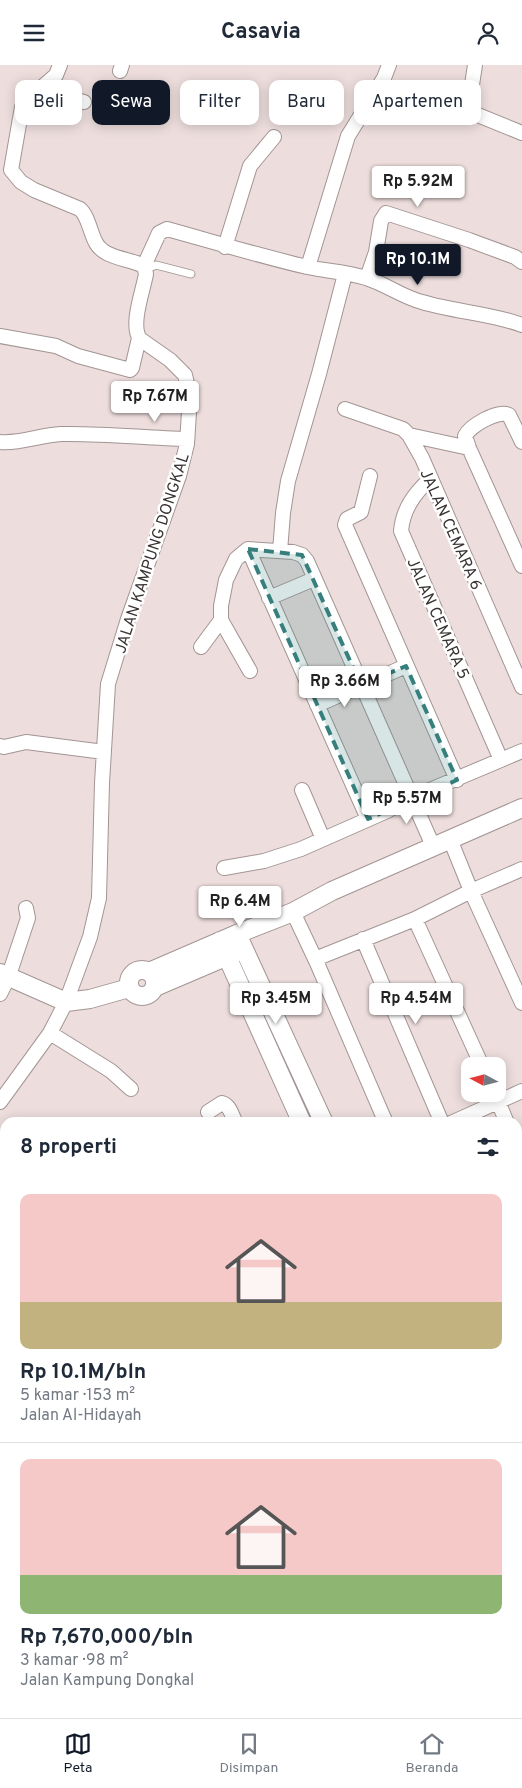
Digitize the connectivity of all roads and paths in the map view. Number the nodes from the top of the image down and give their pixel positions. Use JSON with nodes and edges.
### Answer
{"nodes":[{"id":1,"x":60,"y":65,"type":"edge"},
{"id":2,"x":389,"y":65,"type":"edge"},
{"id":3,"x":475,"y":65,"type":"edge"},
{"id":4,"x":50,"y":80,"type":"edge"},
{"id":5,"x":17,"y":125,"type":"edge"},
{"id":6,"x":522,"y":133,"type":"edge"},
{"id":7,"x":274,"y":137,"type":"dead end"},
{"id":8,"x":5,"y":169,"type":"edge"},
{"id":9,"x":225,"y":247,"type":"junction"},
{"id":10,"x":522,"y":262,"type":"edge"},
{"id":11,"x":308,"y":267,"type":"junction"},
{"id":12,"x":145,"y":268,"type":"junction"},
{"id":13,"x":191,"y":274,"type":"dead end"},
{"id":14,"x":345,"y":274,"type":"junction"},
{"id":15,"x":367,"y":278,"type":"junction"},
{"id":16,"x":522,"y":325,"type":"edge"},
{"id":17,"x":0,"y":336,"type":"edge"},
{"id":18,"x":139,"y":338,"type":"junction"},
{"id":19,"x":345,"y":409,"type":"dead end"},
{"id":20,"x":410,"y":435,"type":"junction"},
{"id":21,"x":188,"y":439,"type":"junction"},
{"id":22,"x":0,"y":442,"type":"edge"},
{"id":23,"x":522,"y":442,"type":"edge"},
{"id":24,"x":469,"y":448,"type":"junction"},
{"id":25,"x":370,"y":475,"type":"dead end"},
{"id":26,"x":430,"y":479,"type":"junction"},
{"id":27,"x":248,"y":549,"type":"junction"},
{"id":28,"x":280,"y":551,"type":"junction"},
{"id":29,"x":522,"y":567,"type":"edge"},
{"id":30,"x":314,"y":579,"type":"junction"},
{"id":31,"x":269,"y":598,"type":"junction"},
{"id":32,"x":221,"y":620,"type":"junction"},
{"id":33,"x":201,"y":647,"type":"dead end"},
{"id":34,"x":406,"y":666,"type":"junction"},
{"id":35,"x":250,"y":671,"type":"dead end"},
{"id":36,"x":361,"y":685,"type":"junction"},
{"id":37,"x":522,"y":687,"type":"edge"},
{"id":38,"x":317,"y":705,"type":"junction"},
{"id":39,"x":0,"y":745,"type":"edge"},
{"id":40,"x":522,"y":751,"type":"edge"},
{"id":41,"x":104,"y":752,"type":"junction"},
{"id":42,"x":501,"y":760,"type":"junction"},
{"id":43,"x":457,"y":780,"type":"junction"},
{"id":44,"x":302,"y":789,"type":"dead end"},
{"id":45,"x":411,"y":798,"type":"junction"},
{"id":46,"x":522,"y":808,"type":"edge"},
{"id":47,"x":368,"y":819,"type":"junction"},
{"id":48,"x":323,"y":839,"type":"junction"},
{"id":49,"x":453,"y":845,"type":"junction"},
{"id":50,"x":433,"y":846,"type":"junction"},
{"id":51,"x":224,"y":868,"type":"dead end"},
{"id":52,"x":522,"y":869,"type":"edge"},
{"id":53,"x":471,"y":891,"type":"junction"},
{"id":54,"x":26,"y":908,"type":"dead end"},
{"id":55,"x":292,"y":912,"type":"junction"},
{"id":56,"x":415,"y":919,"type":"junction"},
{"id":57,"x":363,"y":939,"type":"junction"},
{"id":58,"x":240,"y":941,"type":"junction"},
{"id":59,"x":223,"y":949,"type":"junction"},
{"id":60,"x":315,"y":959,"type":"junction"},
{"id":61,"x":4,"y":975,"type":"edge"},
{"id":62,"x":0,"y":994,"type":"edge"},
{"id":63,"x":66,"y":1003,"type":"junction"},
{"id":64,"x":522,"y":1003,"type":"edge"},
{"id":65,"x":50,"y":1033,"type":"junction"},
{"id":66,"x":478,"y":1057,"type":"edge"},
{"id":67,"x":131,"y":1089,"type":"dead end"},
{"id":68,"x":522,"y":1091,"type":"edge"},
{"id":69,"x":506,"y":1095,"type":"edge"},
{"id":70,"x":0,"y":1102,"type":"edge"},
{"id":71,"x":487,"y":1103,"type":"edge"},
{"id":72,"x":498,"y":1103,"type":"edge"},
{"id":73,"x":208,"y":1112,"type":"dead end"},
{"id":74,"x":233,"y":1117,"type":"edge"},
{"id":75,"x":299,"y":1117,"type":"edge"},
{"id":76,"x":321,"y":1117,"type":"edge"},
{"id":77,"x":383,"y":1117,"type":"edge"},
{"id":78,"x":439,"y":1117,"type":"edge"},
{"id":79,"x":462,"y":1117,"type":"edge"},
{"id":80,"x":504,"y":1117,"type":"edge"}],
"edges":[{"from":1,"to":4,"type":"street"},
{"from":2,"to":11,"type":"street"},
{"from":3,"to":6,"type":"street"},
{"from":5,"to":8,"type":"street"},
{"from":7,"to":9,"type":"street"},
{"from":8,"to":12,"type":"street"},
{"from":9,"to":11,"type":"street"},
{"from":9,"to":12,"type":"street"},
{"from":10,"to":15,"type":"street"},
{"from":11,"to":14,"type":"street"},
{"from":12,"to":13,"type":"lane"},
{"from":12,"to":18,"type":"street"},
{"from":14,"to":15,"type":"street"},
{"from":14,"to":28,"type":"street"},
{"from":15,"to":16,"type":"street"},
{"from":17,"to":18,"type":"street"},
{"from":18,"to":21,"type":"street","name":"JALAN KAMPUNG DONGKAL"},
{"from":19,"to":20,"type":"street"},
{"from":20,"to":24,"type":"street"},
{"from":20,"to":26,"type":"street","name":"JALAN CEMARA 6"},
{"from":21,"to":22,"type":"street"},
{"from":21,"to":41,"type":"street","name":"JALAN KAMPUNG DONGKAL"},
{"from":23,"to":24,"type":"street"},
{"from":24,"to":29,"type":"street"},
{"from":25,"to":34,"type":"street"},
{"from":26,"to":37,"type":"street","name":"JALAN CEMARA 6"},
{"from":26,"to":42,"type":"street","name":"JALAN CEMARA 5"},
{"from":27,"to":28,"type":"street"},
{"from":27,"to":31,"type":"street"},
{"from":27,"to":32,"type":"street"},
{"from":28,"to":30,"type":"street"},
{"from":30,"to":31,"type":"street"},
{"from":30,"to":36,"type":"street"},
{"from":31,"to":38,"type":"street"},
{"from":32,"to":33,"type":"street"},
{"from":32,"to":35,"type":"street"},
{"from":34,"to":36,"type":"street"},
{"from":34,"to":43,"type":"street"},
{"from":36,"to":38,"type":"street"},
{"from":36,"to":45,"type":"street"},
{"from":38,"to":47,"type":"street"},
{"from":39,"to":41,"type":"street"},
{"from":40,"to":42,"type":"street"},
{"from":41,"to":63,"type":"street","name":"JALAN KAMPUNG DONGKAL"},
{"from":42,"to":43,"type":"street"},
{"from":43,"to":45,"type":"street"},
{"from":44,"to":48,"type":"street"},
{"from":45,"to":47,"type":"street"},
{"from":45,"to":50,"type":"street"},
{"from":46,"to":49,"type":"street"},
{"from":47,"to":48,"type":"street"},
{"from":48,"to":51,"type":"street"},
{"from":49,"to":50,"type":"street"},
{"from":49,"to":53,"type":"street"},
{"from":50,"to":55,"type":"street"},
{"from":52,"to":53,"type":"street"},
{"from":53,"to":56,"type":"street"},
{"from":53,"to":64,"type":"street"},
{"from":54,"to":61,"type":"street"},
{"from":55,"to":58,"type":"street"},
{"from":55,"to":60,"type":"street"},
{"from":56,"to":57,"type":"street"},
{"from":56,"to":66,"type":"street"},
{"from":57,"to":60,"type":"street"},
{"from":57,"to":78,"type":"street"},
{"from":58,"to":59,"type":"street"},
{"from":58,"to":76,"type":"street"},
{"from":59,"to":63,"type":"street"},
{"from":59,"to":75,"type":"street"},
{"from":60,"to":77,"type":"street"},
{"from":61,"to":62,"type":"street"},
{"from":61,"to":63,"type":"street"},
{"from":63,"to":65,"type":"street","name":"JALAN KAMPUNG DONGKAL"},
{"from":65,"to":67,"type":"street"},
{"from":65,"to":70,"type":"street","name":"JALAN KAMPUNG DONGKAL"},
{"from":68,"to":69,"type":"street"},
{"from":71,"to":79,"type":"street"},
{"from":72,"to":80,"type":"street"},
{"from":73,"to":74,"type":"street"}]}
